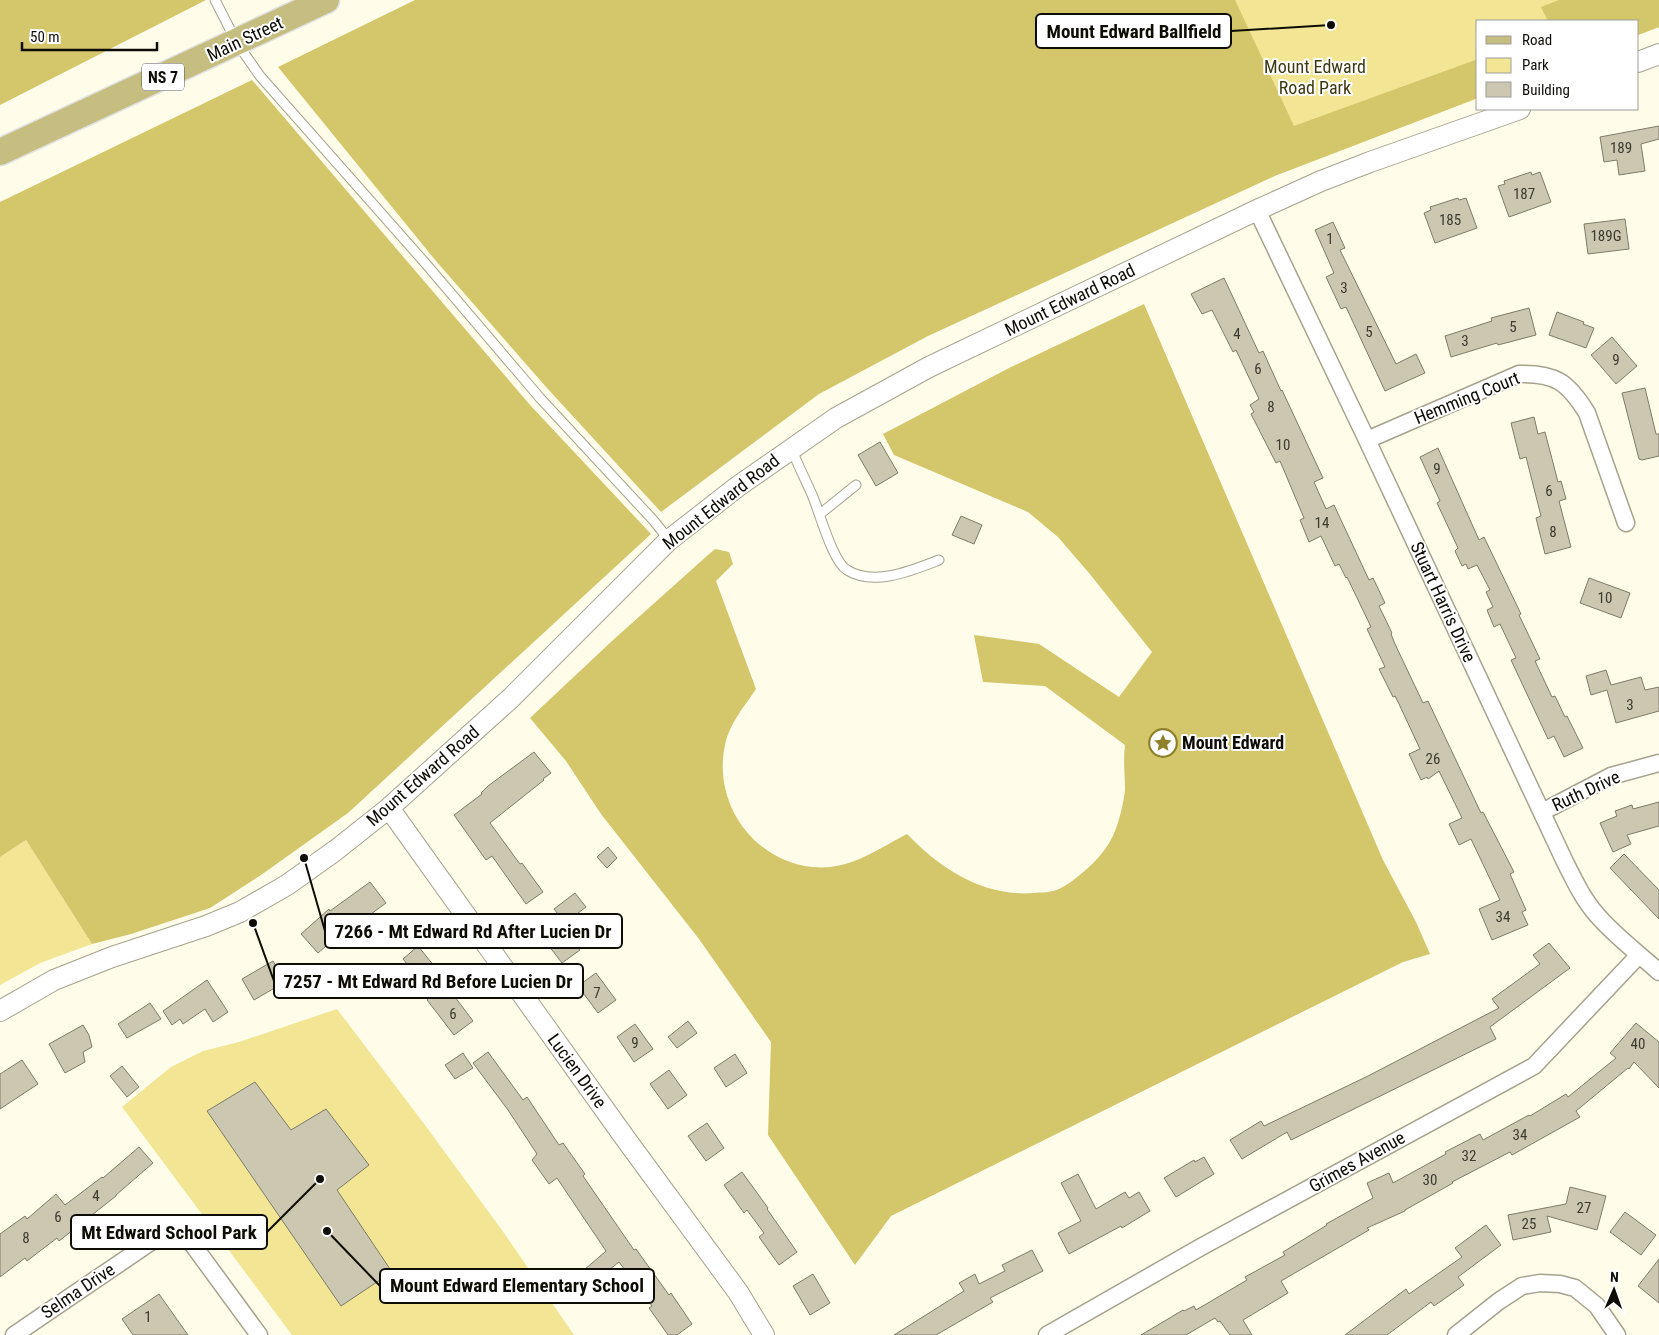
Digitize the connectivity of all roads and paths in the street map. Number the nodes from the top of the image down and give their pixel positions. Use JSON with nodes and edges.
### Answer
{"nodes":[{"id":1,"x":214,"y":0,"type":"edge"},
{"id":2,"x":326,"y":0,"type":"edge"},
{"id":3,"x":237,"y":42,"type":"junction"},
{"id":4,"x":1659,"y":54,"type":"edge"},
{"id":5,"x":1639,"y":62,"type":"edge"},
{"id":6,"x":1517,"y":110,"type":"edge"},
{"id":7,"x":0,"y":152,"type":"edge"},
{"id":8,"x":1257,"y":210,"type":"junction"},
{"id":9,"x":1368,"y":440,"type":"junction"},
{"id":10,"x":791,"y":448,"type":"junction"},
{"id":11,"x":856,"y":485,"type":"dead end"},
{"id":12,"x":820,"y":514,"type":"junction"},
{"id":13,"x":1626,"y":522,"type":"dead end"},
{"id":14,"x":669,"y":540,"type":"junction"},
{"id":15,"x":939,"y":560,"type":"dead end"},
{"id":16,"x":1659,"y":763,"type":"edge"},
{"id":17,"x":389,"y":808,"type":"junction"},
{"id":18,"x":1542,"y":812,"type":"junction"},
{"id":19,"x":1639,"y":955,"type":"junction"},
{"id":20,"x":1659,"y":972,"type":"edge"},
{"id":21,"x":0,"y":1011,"type":"edge"},
{"id":22,"x":14,"y":1335,"type":"edge"},
{"id":23,"x":259,"y":1335,"type":"edge"},
{"id":24,"x":764,"y":1335,"type":"edge"},
{"id":25,"x":1047,"y":1335,"type":"edge"},
{"id":26,"x":1456,"y":1335,"type":"edge"},
{"id":27,"x":1617,"y":1335,"type":"edge"}],
"edges":[{"from":1,"to":3,"type":"lane"},
{"from":2,"to":3,"type":"main road","name":"Main Street","number":"NS 7"},
{"from":3,"to":7,"type":"main road","name":"Main Street","number":"NS 7"},
{"from":3,"to":14,"type":"lane"},
{"from":4,"to":5,"type":"street"},
{"from":6,"to":8,"type":"street","name":"Mount Edward Road"},
{"from":8,"to":9,"type":"street","name":"Stuart Harris Drive"},
{"from":8,"to":10,"type":"street","name":"Mount Edward Road"},
{"from":9,"to":13,"type":"street","name":"Hemming Court"},
{"from":9,"to":18,"type":"street","name":"Stuart Harris Drive"},
{"from":10,"to":12,"type":"lane"},
{"from":10,"to":14,"type":"street","name":"Mount Edward Road"},
{"from":11,"to":12,"type":"lane"},
{"from":12,"to":15,"type":"lane"},
{"from":14,"to":17,"type":"street","name":"Mount Edward Road"},
{"from":16,"to":18,"type":"street","name":"Ruth Drive"},
{"from":17,"to":21,"type":"street","name":"Mount Edward Road"},
{"from":17,"to":24,"type":"street","name":"Lucien Drive"},
{"from":18,"to":19,"type":"street","name":"Stuart Harris Drive"},
{"from":19,"to":20,"type":"street","name":"Stuart Harris Drive"},
{"from":19,"to":25,"type":"street","name":"Grimes Avenue"},
{"from":22,"to":23,"type":"street","name":"Selma Drive"},
{"from":26,"to":27,"type":"street"}]}
